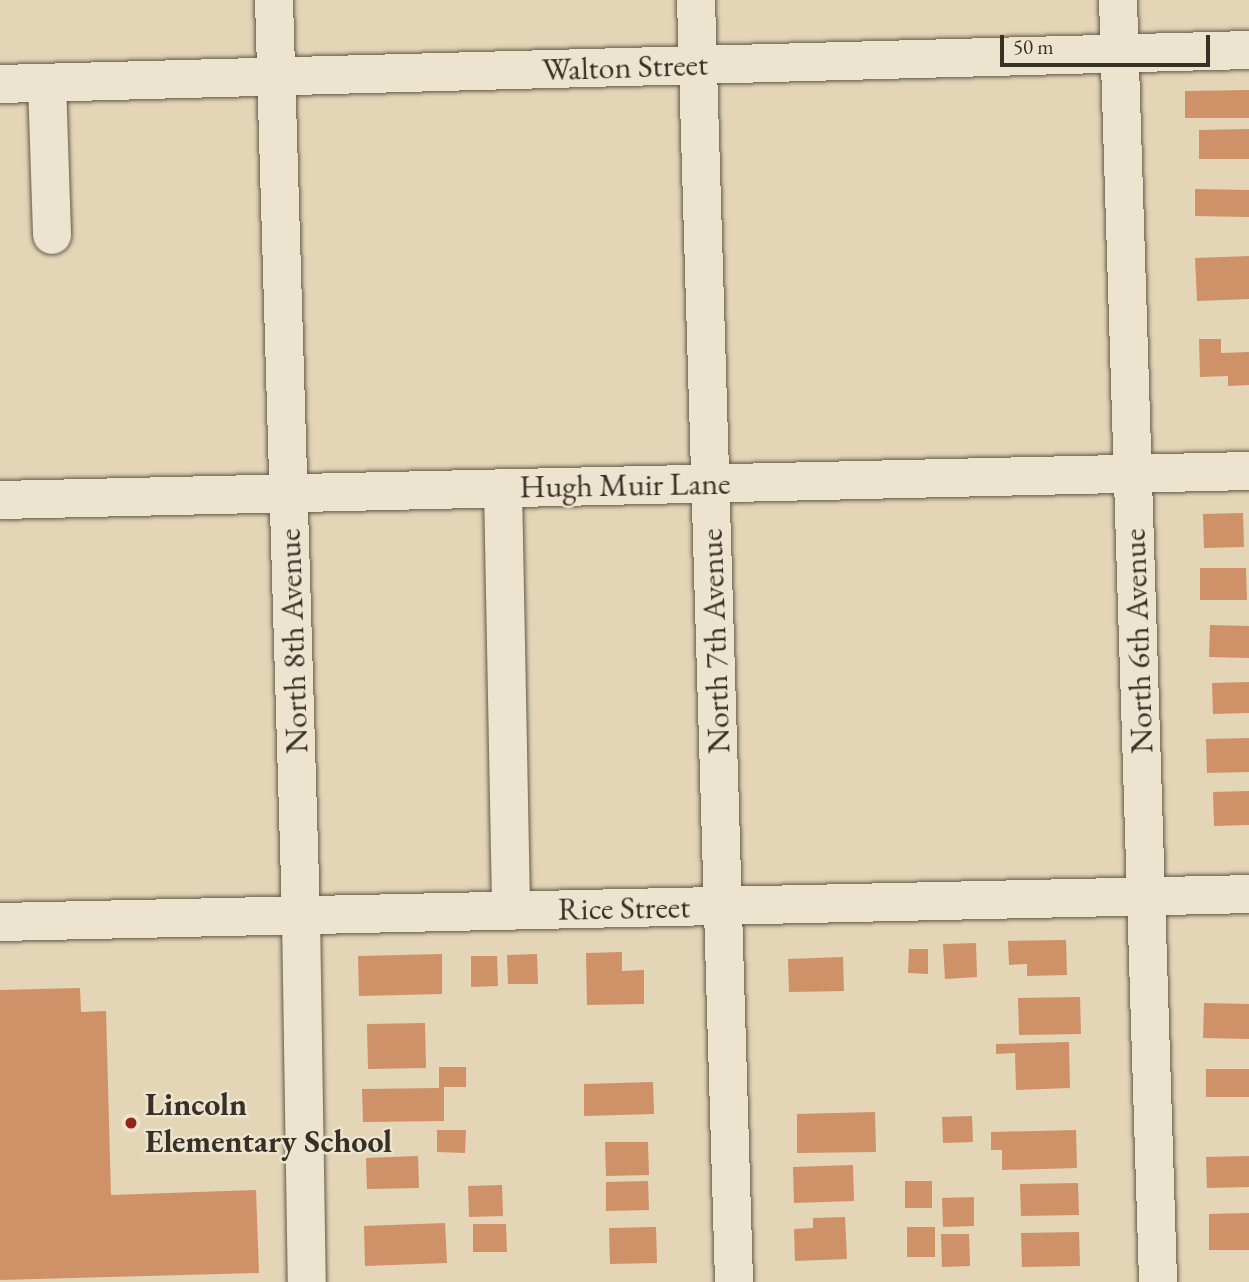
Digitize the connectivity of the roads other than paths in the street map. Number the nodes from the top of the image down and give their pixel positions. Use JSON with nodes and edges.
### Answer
{"nodes":[{"id":1,"x":274,"y":0,"type":"edge"},
{"id":2,"x":696,"y":0,"type":"edge"},
{"id":3,"x":1118,"y":0,"type":"edge"},
{"id":4,"x":1249,"y":50,"type":"edge"},
{"id":5,"x":1119,"y":54,"type":"junction"},
{"id":6,"x":698,"y":65,"type":"junction"},
{"id":7,"x":276,"y":77,"type":"junction"},
{"id":8,"x":47,"y":83,"type":"junction"},
{"id":9,"x":0,"y":84,"type":"edge"},
{"id":10,"x":52,"y":235,"type":"dead end"},
{"id":11,"x":1249,"y":471,"type":"edge"},
{"id":12,"x":1132,"y":474,"type":"junction"},
{"id":13,"x":711,"y":484,"type":"junction"},
{"id":14,"x":503,"y":488,"type":"junction"},
{"id":15,"x":288,"y":493,"type":"junction"},
{"id":16,"x":0,"y":500,"type":"edge"},
{"id":17,"x":1249,"y":894,"type":"edge"},
{"id":18,"x":1146,"y":897,"type":"junction"},
{"id":19,"x":723,"y":906,"type":"junction"},
{"id":20,"x":511,"y":911,"type":"junction"},
{"id":21,"x":301,"y":916,"type":"junction"},
{"id":22,"x":0,"y":922,"type":"edge"},
{"id":23,"x":307,"y":1282,"type":"edge"},
{"id":24,"x":734,"y":1282,"type":"edge"},
{"id":25,"x":1158,"y":1282,"type":"edge"}],
"edges":[{"from":1,"to":7,"type":"street","name":"North 8th Avenue"},
{"from":2,"to":6,"type":"street","name":"North 7th Avenue"},
{"from":3,"to":5,"type":"street","name":"North 6th Avenue"},
{"from":4,"to":5,"type":"street","name":"Walton Street"},
{"from":5,"to":6,"type":"street","name":"Walton Street"},
{"from":5,"to":12,"type":"street","name":"North 6th Avenue"},
{"from":6,"to":7,"type":"street","name":"Walton Street"},
{"from":6,"to":13,"type":"street","name":"North 7th Avenue"},
{"from":7,"to":8,"type":"street","name":"Walton Street"},
{"from":7,"to":15,"type":"street","name":"North 8th Avenue"},
{"from":8,"to":9,"type":"street","name":"Walton Street"},
{"from":8,"to":10,"type":"street"},
{"from":11,"to":12,"type":"street","name":"Hugh Muir Lane"},
{"from":12,"to":13,"type":"street","name":"Hugh Muir Lane"},
{"from":12,"to":18,"type":"street","name":"North 6th Avenue"},
{"from":13,"to":14,"type":"street","name":"Hugh Muir Lane"},
{"from":13,"to":19,"type":"street","name":"North 7th Avenue"},
{"from":14,"to":15,"type":"street","name":"Hugh Muir Lane"},
{"from":14,"to":20,"type":"street"},
{"from":15,"to":16,"type":"street","name":"Hugh Muir Lane"},
{"from":15,"to":21,"type":"street","name":"North 8th Avenue"},
{"from":17,"to":18,"type":"street","name":"Rice Street"},
{"from":18,"to":19,"type":"street","name":"Rice Street"},
{"from":18,"to":25,"type":"street","name":"North 6th Avenue"},
{"from":19,"to":20,"type":"street","name":"Rice Street"},
{"from":19,"to":24,"type":"street","name":"North 7th Avenue"},
{"from":20,"to":21,"type":"street","name":"Rice Street"},
{"from":21,"to":22,"type":"street","name":"Rice Street"},
{"from":21,"to":23,"type":"street","name":"North 8th Avenue"}]}
